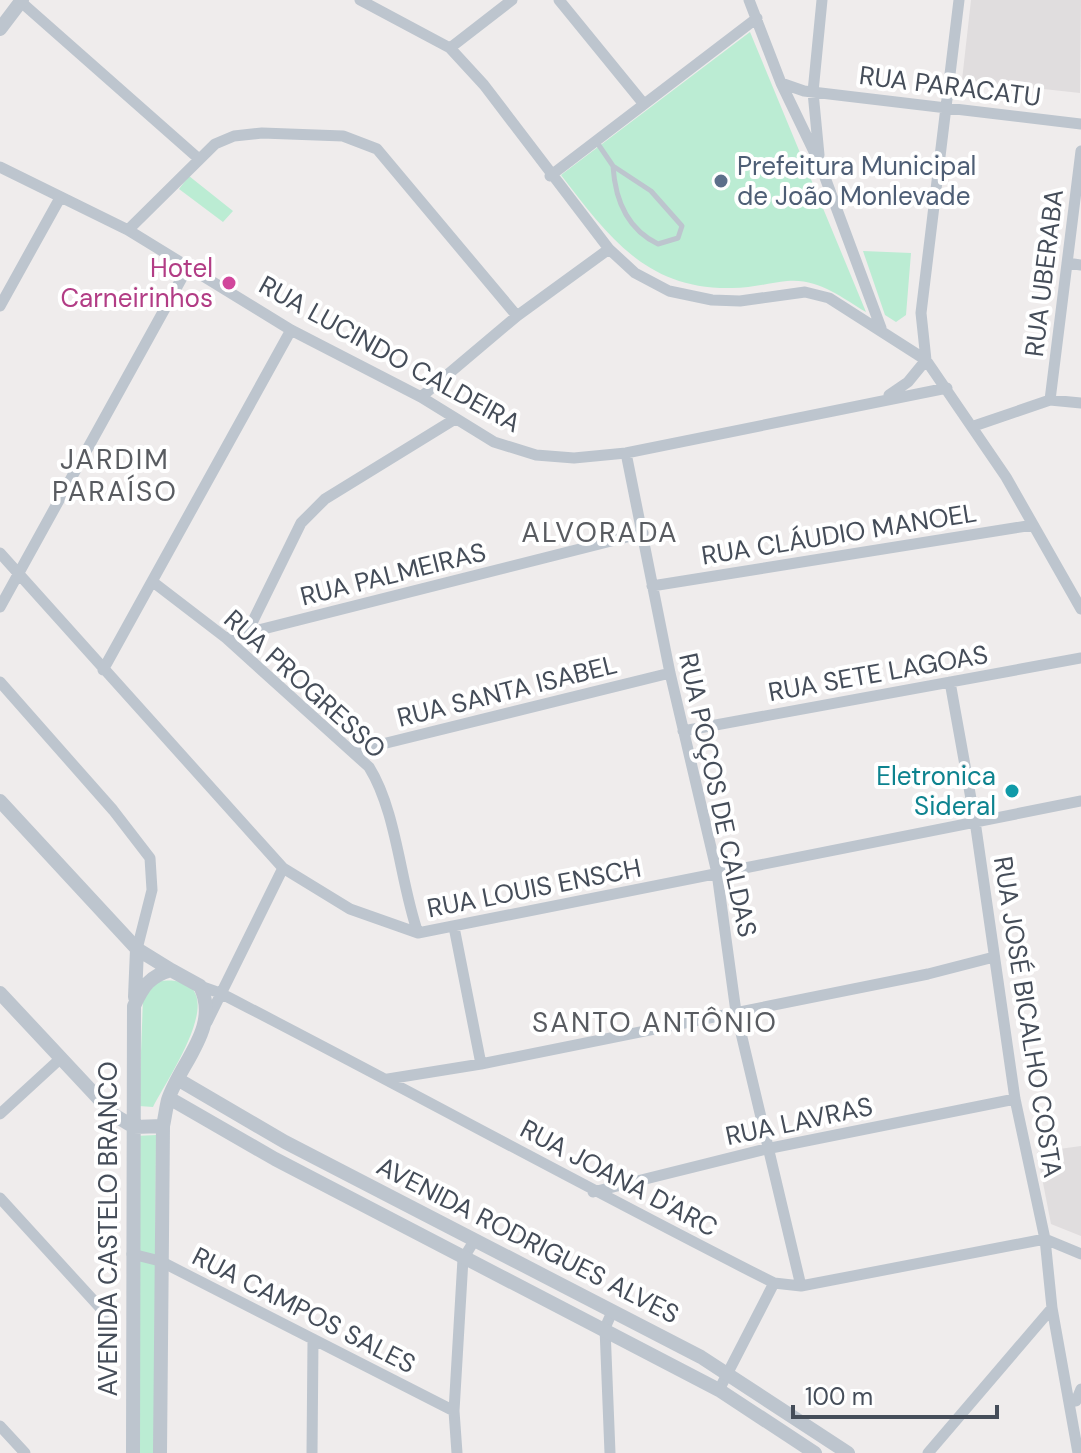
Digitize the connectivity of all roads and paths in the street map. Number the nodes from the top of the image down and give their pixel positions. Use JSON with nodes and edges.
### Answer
{"nodes":[{"id":1,"x":360,"y":0,"type":"edge"},
{"id":2,"x":512,"y":0,"type":"edge"},
{"id":3,"x":559,"y":0,"type":"edge"},
{"id":4,"x":749,"y":0,"type":"edge"},
{"id":5,"x":822,"y":0,"type":"edge"},
{"id":6,"x":959,"y":0,"type":"edge"},
{"id":7,"x":22,"y":1,"type":"edge"},
{"id":8,"x":5,"y":12,"type":"edge"},
{"id":9,"x":757,"y":18,"type":"junction"},
{"id":10,"x":0,"y":29,"type":"edge"},
{"id":11,"x":450,"y":48,"type":"junction"},
{"id":12,"x":781,"y":83,"type":"junction"},
{"id":13,"x":813,"y":92,"type":"junction"},
{"id":14,"x":643,"y":103,"type":"junction"},
{"id":15,"x":948,"y":108,"type":"junction"},
{"id":16,"x":1081,"y":124,"type":"edge"},
{"id":17,"x":595,"y":140,"type":"junction"},
{"id":18,"x":1081,"y":151,"type":"edge"},
{"id":19,"x":199,"y":159,"type":"junction"},
{"id":20,"x":820,"y":164,"type":"junction"},
{"id":21,"x":613,"y":166,"type":"junction"},
{"id":22,"x":0,"y":167,"type":"edge"},
{"id":23,"x":550,"y":176,"type":"junction"},
{"id":24,"x":60,"y":198,"type":"junction"},
{"id":25,"x":128,"y":230,"type":"junction"},
{"id":26,"x":609,"y":249,"type":"junction"},
{"id":27,"x":1067,"y":263,"type":"junction"},
{"id":28,"x":189,"y":265,"type":"junction"},
{"id":29,"x":1081,"y":265,"type":"edge"},
{"id":30,"x":0,"y":306,"type":"edge"},
{"id":31,"x":517,"y":316,"type":"junction"},
{"id":32,"x":881,"y":329,"type":"junction"},
{"id":33,"x":291,"y":330,"type":"junction"},
{"id":34,"x":926,"y":360,"type":"junction"},
{"id":35,"x":947,"y":388,"type":"junction"},
{"id":36,"x":421,"y":397,"type":"junction"},
{"id":37,"x":881,"y":399,"type":"junction"},
{"id":38,"x":1050,"y":400,"type":"junction"},
{"id":39,"x":1081,"y":403,"type":"edge"},
{"id":40,"x":455,"y":419,"type":"junction"},
{"id":41,"x":974,"y":426,"type":"junction"},
{"id":42,"x":626,"y":453,"type":"junction"},
{"id":43,"x":1033,"y":525,"type":"junction"},
{"id":44,"x":643,"y":533,"type":"junction"},
{"id":45,"x":0,"y":553,"type":"edge"},
{"id":46,"x":19,"y":574,"type":"junction"},
{"id":47,"x":153,"y":582,"type":"junction"},
{"id":48,"x":652,"y":586,"type":"junction"},
{"id":49,"x":0,"y":607,"type":"edge"},
{"id":50,"x":1081,"y":609,"type":"edge"},
{"id":51,"x":247,"y":633,"type":"junction"},
{"id":52,"x":226,"y":638,"type":"junction"},
{"id":53,"x":1081,"y":658,"type":"edge"},
{"id":54,"x":103,"y":670,"type":"junction"},
{"id":55,"x":670,"y":673,"type":"junction"},
{"id":56,"x":0,"y":682,"type":"edge"},
{"id":57,"x":950,"y":682,"type":"junction"},
{"id":58,"x":683,"y":731,"type":"junction"},
{"id":59,"x":354,"y":751,"type":"junction"},
{"id":60,"x":0,"y":801,"type":"edge"},
{"id":61,"x":1081,"y":801,"type":"edge"},
{"id":62,"x":975,"y":821,"type":"junction"},
{"id":63,"x":283,"y":868,"type":"junction"},
{"id":64,"x":717,"y":873,"type":"junction"},
{"id":65,"x":454,"y":927,"type":"junction"},
{"id":66,"x":418,"y":933,"type":"junction"},
{"id":67,"x":137,"y":949,"type":"junction"},
{"id":68,"x":994,"y":957,"type":"junction"},
{"id":69,"x":171,"y":970,"type":"junction"},
{"id":70,"x":200,"y":986,"type":"junction"},
{"id":71,"x":0,"y":993,"type":"edge"},
{"id":72,"x":220,"y":993,"type":"junction"},
{"id":73,"x":134,"y":1006,"type":"junction"},
{"id":74,"x":736,"y":1012,"type":"junction"},
{"id":75,"x":201,"y":1035,"type":"junction"},
{"id":76,"x":61,"y":1058,"type":"junction"},
{"id":77,"x":481,"y":1064,"type":"junction"},
{"id":78,"x":388,"y":1079,"type":"junction"},
{"id":79,"x":179,"y":1080,"type":"junction"},
{"id":80,"x":169,"y":1098,"type":"junction"},
{"id":81,"x":1015,"y":1099,"type":"junction"},
{"id":82,"x":0,"y":1114,"type":"edge"},
{"id":83,"x":163,"y":1126,"type":"junction"},
{"id":84,"x":134,"y":1127,"type":"junction"},
{"id":85,"x":285,"y":1142,"type":"junction"},
{"id":86,"x":766,"y":1149,"type":"junction"},
{"id":87,"x":275,"y":1159,"type":"junction"},
{"id":88,"x":593,"y":1192,"type":"junction"},
{"id":89,"x":0,"y":1198,"type":"edge"},
{"id":90,"x":1045,"y":1239,"type":"junction"},
{"id":91,"x":474,"y":1241,"type":"junction"},
{"id":92,"x":132,"y":1254,"type":"junction"},
{"id":93,"x":1081,"y":1254,"type":"edge"},
{"id":94,"x":463,"y":1259,"type":"junction"},
{"id":95,"x":160,"y":1261,"type":"junction"},
{"id":96,"x":774,"y":1283,"type":"junction"},
{"id":97,"x":801,"y":1286,"type":"junction"},
{"id":98,"x":1052,"y":1308,"type":"junction"},
{"id":99,"x":612,"y":1312,"type":"junction"},
{"id":100,"x":105,"y":1313,"type":"dead end"},
{"id":101,"x":605,"y":1328,"type":"junction"},
{"id":102,"x":313,"y":1340,"type":"junction"},
{"id":103,"x":728,"y":1371,"type":"junction"},
{"id":104,"x":1081,"y":1389,"type":"edge"},
{"id":105,"x":719,"y":1390,"type":"junction"},
{"id":106,"x":1076,"y":1401,"type":"edge"},
{"id":107,"x":454,"y":1411,"type":"junction"},
{"id":108,"x":1,"y":1428,"type":"edge"},
{"id":109,"x":25,"y":1453,"type":"edge"},
{"id":110,"x":133,"y":1453,"type":"edge"},
{"id":111,"x":160,"y":1453,"type":"edge"},
{"id":112,"x":312,"y":1453,"type":"edge"},
{"id":113,"x":457,"y":1453,"type":"edge"},
{"id":114,"x":610,"y":1453,"type":"edge"},
{"id":115,"x":815,"y":1453,"type":"edge"},
{"id":116,"x":848,"y":1453,"type":"edge"},
{"id":117,"x":928,"y":1453,"type":"edge"},
{"id":118,"x":1078,"y":1453,"type":"edge"}],
"edges":[{"from":1,"to":11,"type":"street"},
{"from":2,"to":11,"type":"street"},
{"from":3,"to":14,"type":"street"},
{"from":4,"to":9,"type":"street"},
{"from":5,"to":13,"type":"street"},
{"from":6,"to":15,"type":"street"},
{"from":7,"to":8,"type":"street"},
{"from":7,"to":19,"type":"street"},
{"from":8,"to":10,"type":"street"},
{"from":9,"to":12,"type":"street"},
{"from":9,"to":14,"type":"street"},
{"from":11,"to":23,"type":"street"},
{"from":12,"to":13,"type":"street","name":"RUA PARACATU"},
{"from":12,"to":20,"type":"street"},
{"from":13,"to":15,"type":"street","name":"RUA PARACATU"},
{"from":13,"to":20,"type":"street"},
{"from":14,"to":17,"type":"street"},
{"from":15,"to":16,"type":"street","name":"RUA PARACATU"},
{"from":15,"to":34,"type":"street"},
{"from":17,"to":21,"type":"lane"},
{"from":17,"to":23,"type":"street"},
{"from":18,"to":27,"type":"street","name":"RUA UBERABA"},
{"from":19,"to":25,"type":"street"},
{"from":19,"to":31,"type":"street"},
{"from":20,"to":32,"type":"street"},
{"from":21,"to":21,"type":"lane"},
{"from":22,"to":24,"type":"street","name":"RUA LUCINDO CALDEIRA"},
{"from":23,"to":26,"type":"street"},
{"from":24,"to":25,"type":"street","name":"RUA LUCINDO CALDEIRA"},
{"from":24,"to":30,"type":"street"},
{"from":25,"to":28,"type":"street","name":"RUA LUCINDO CALDEIRA"},
{"from":26,"to":31,"type":"street"},
{"from":26,"to":32,"type":"street"},
{"from":27,"to":29,"type":"street"},
{"from":27,"to":38,"type":"street","name":"RUA UBERABA"},
{"from":28,"to":33,"type":"street","name":"RUA LUCINDO CALDEIRA"},
{"from":28,"to":46,"type":"street"},
{"from":31,"to":36,"type":"street"},
{"from":32,"to":34,"type":"street"},
{"from":33,"to":36,"type":"street","name":"RUA LUCINDO CALDEIRA"},
{"from":33,"to":47,"type":"street"},
{"from":34,"to":35,"type":"street"},
{"from":34,"to":37,"type":"street","name":"RUA LUCINDO CALDEIRA"},
{"from":35,"to":37,"type":"street","name":"RUA LUCINDO CALDEIRA"},
{"from":35,"to":41,"type":"street"},
{"from":36,"to":40,"type":"street","name":"RUA LUCINDO CALDEIRA"},
{"from":37,"to":42,"type":"street","name":"RUA LUCINDO CALDEIRA"},
{"from":38,"to":39,"type":"street"},
{"from":38,"to":41,"type":"street"},
{"from":40,"to":42,"type":"street","name":"RUA LUCINDO CALDEIRA"},
{"from":40,"to":51,"type":"street"},
{"from":41,"to":43,"type":"street"},
{"from":42,"to":44,"type":"street","name":"RUA POÇOS DE CALDAS"},
{"from":43,"to":48,"type":"street","name":"RUA CLÁUDIO MANOEL"},
{"from":43,"to":50,"type":"street"},
{"from":44,"to":48,"type":"street","name":"RUA POÇOS DE CALDAS"},
{"from":44,"to":51,"type":"street","name":"RUA PALMEIRAS"},
{"from":45,"to":46,"type":"street","name":"RUA LOUIS ENSCH"},
{"from":46,"to":49,"type":"street"},
{"from":46,"to":54,"type":"street","name":"RUA LOUIS ENSCH"},
{"from":47,"to":52,"type":"street","name":"RUA PROGRESSO"},
{"from":47,"to":54,"type":"street"},
{"from":48,"to":55,"type":"street","name":"RUA POÇOS DE CALDAS"},
{"from":51,"to":52,"type":"street","name":"RUA PALMEIRAS"},
{"from":52,"to":59,"type":"street","name":"RUA PROGRESSO"},
{"from":53,"to":57,"type":"street","name":"RUA SETE LAGOAS"},
{"from":54,"to":63,"type":"street","name":"RUA LOUIS ENSCH"},
{"from":55,"to":58,"type":"street","name":"RUA POÇOS DE CALDAS"},
{"from":55,"to":59,"type":"street","name":"RUA SANTA ISABEL"},
{"from":56,"to":67,"type":"street"},
{"from":57,"to":58,"type":"street","name":"RUA SETE LAGOAS"},
{"from":57,"to":62,"type":"street","name":"RUA JOSÉ BICALHO COSTA"},
{"from":58,"to":64,"type":"street","name":"RUA POÇOS DE CALDAS"},
{"from":59,"to":66,"type":"street","name":"RUA PROGRESSO"},
{"from":60,"to":67,"type":"street"},
{"from":61,"to":62,"type":"street","name":"RUA LOUIS ENSCH"},
{"from":62,"to":64,"type":"street","name":"RUA LOUIS ENSCH"},
{"from":62,"to":68,"type":"street","name":"RUA JOSÉ BICALHO COSTA"},
{"from":63,"to":66,"type":"street","name":"RUA LOUIS ENSCH"},
{"from":63,"to":72,"type":"street","name":"AVENIDA CASTELO BRANCO"},
{"from":64,"to":65,"type":"street","name":"RUA LOUIS ENSCH"},
{"from":64,"to":74,"type":"street","name":"RUA POÇOS DE CALDAS"},
{"from":65,"to":66,"type":"street","name":"RUA LOUIS ENSCH"},
{"from":65,"to":77,"type":"street"},
{"from":67,"to":69,"type":"street"},
{"from":67,"to":73,"type":"street","name":"AVENIDA CASTELO BRANCO"},
{"from":68,"to":74,"type":"street"},
{"from":68,"to":81,"type":"street","name":"RUA JOSÉ BICALHO COSTA"},
{"from":69,"to":70,"type":"street"},
{"from":69,"to":73,"type":"street"},
{"from":70,"to":72,"type":"street","name":"RUA JOANA D'ARC"},
{"from":70,"to":75,"type":"street","name":"AVENIDA CASTELO BRANCO"},
{"from":71,"to":76,"type":"street"},
{"from":72,"to":75,"type":"street","name":"AVENIDA CASTELO BRANCO"},
{"from":72,"to":78,"type":"street","name":"RUA JOANA D'ARC"},
{"from":73,"to":84,"type":"street","name":"AVENIDA CASTELO BRANCO"},
{"from":74,"to":77,"type":"street"},
{"from":74,"to":86,"type":"street","name":"RUA POÇOS DE CALDAS"},
{"from":75,"to":79,"type":"street","name":"AVENIDA CASTELO BRANCO"},
{"from":76,"to":82,"type":"street"},
{"from":76,"to":84,"type":"street"},
{"from":77,"to":78,"type":"street"},
{"from":78,"to":88,"type":"street","name":"RUA JOANA D'ARC"},
{"from":79,"to":80,"type":"street","name":"AVENIDA CASTELO BRANCO"},
{"from":79,"to":85,"type":"street","name":"AVENIDA RODRIGUES ALVES"},
{"from":80,"to":83,"type":"street","name":"AVENIDA CASTELO BRANCO"},
{"from":80,"to":87,"type":"street","name":"AVENIDA RODRIGUES ALVES"},
{"from":81,"to":86,"type":"street","name":"RUA LAVRAS"},
{"from":81,"to":90,"type":"street","name":"RUA JOSÉ BICALHO COSTA"},
{"from":83,"to":84,"type":"street"},
{"from":83,"to":95,"type":"street","name":"AVENIDA CASTELO BRANCO"},
{"from":84,"to":92,"type":"street","name":"AVENIDA CASTELO BRANCO"},
{"from":85,"to":87,"type":"street"},
{"from":85,"to":91,"type":"street","name":"AVENIDA RODRIGUES ALVES"},
{"from":86,"to":88,"type":"street","name":"RUA LAVRAS"},
{"from":86,"to":97,"type":"street","name":"RUA POÇOS DE CALDAS"},
{"from":87,"to":94,"type":"street","name":"AVENIDA RODRIGUES ALVES"},
{"from":88,"to":96,"type":"street","name":"RUA JOANA D'ARC"},
{"from":89,"to":100,"type":"street"},
{"from":90,"to":93,"type":"street"},
{"from":90,"to":97,"type":"street","name":"RUA JOANA D'ARC"},
{"from":90,"to":98,"type":"street","name":"RUA JOSÉ BICALHO COSTA"},
{"from":91,"to":94,"type":"street"},
{"from":91,"to":99,"type":"street","name":"AVENIDA RODRIGUES ALVES"},
{"from":92,"to":95,"type":"street","name":"RUA CAMPOS SALES"},
{"from":92,"to":110,"type":"street","name":"AVENIDA CASTELO BRANCO"},
{"from":94,"to":101,"type":"street","name":"AVENIDA RODRIGUES ALVES"},
{"from":94,"to":107,"type":"street"},
{"from":95,"to":102,"type":"street","name":"RUA CAMPOS SALES"},
{"from":95,"to":111,"type":"street","name":"AVENIDA CASTELO BRANCO"},
{"from":96,"to":97,"type":"street","name":"RUA JOANA D'ARC"},
{"from":96,"to":103,"type":"street"},
{"from":98,"to":106,"type":"street","name":"RUA JOSÉ BICALHO COSTA"},
{"from":98,"to":117,"type":"street"},
{"from":99,"to":101,"type":"street"},
{"from":99,"to":103,"type":"street","name":"AVENIDA RODRIGUES ALVES"},
{"from":101,"to":105,"type":"street","name":"AVENIDA RODRIGUES ALVES"},
{"from":101,"to":114,"type":"street"},
{"from":102,"to":107,"type":"street","name":"RUA CAMPOS SALES"},
{"from":102,"to":112,"type":"street"},
{"from":103,"to":105,"type":"street"},
{"from":103,"to":116,"type":"street","name":"AVENIDA RODRIGUES ALVES"},
{"from":104,"to":106,"type":"street"},
{"from":105,"to":115,"type":"street","name":"AVENIDA RODRIGUES ALVES"},
{"from":106,"to":118,"type":"street","name":"RUA JOSÉ BICALHO COSTA"},
{"from":107,"to":113,"type":"street"},
{"from":108,"to":109,"type":"street"}]}
